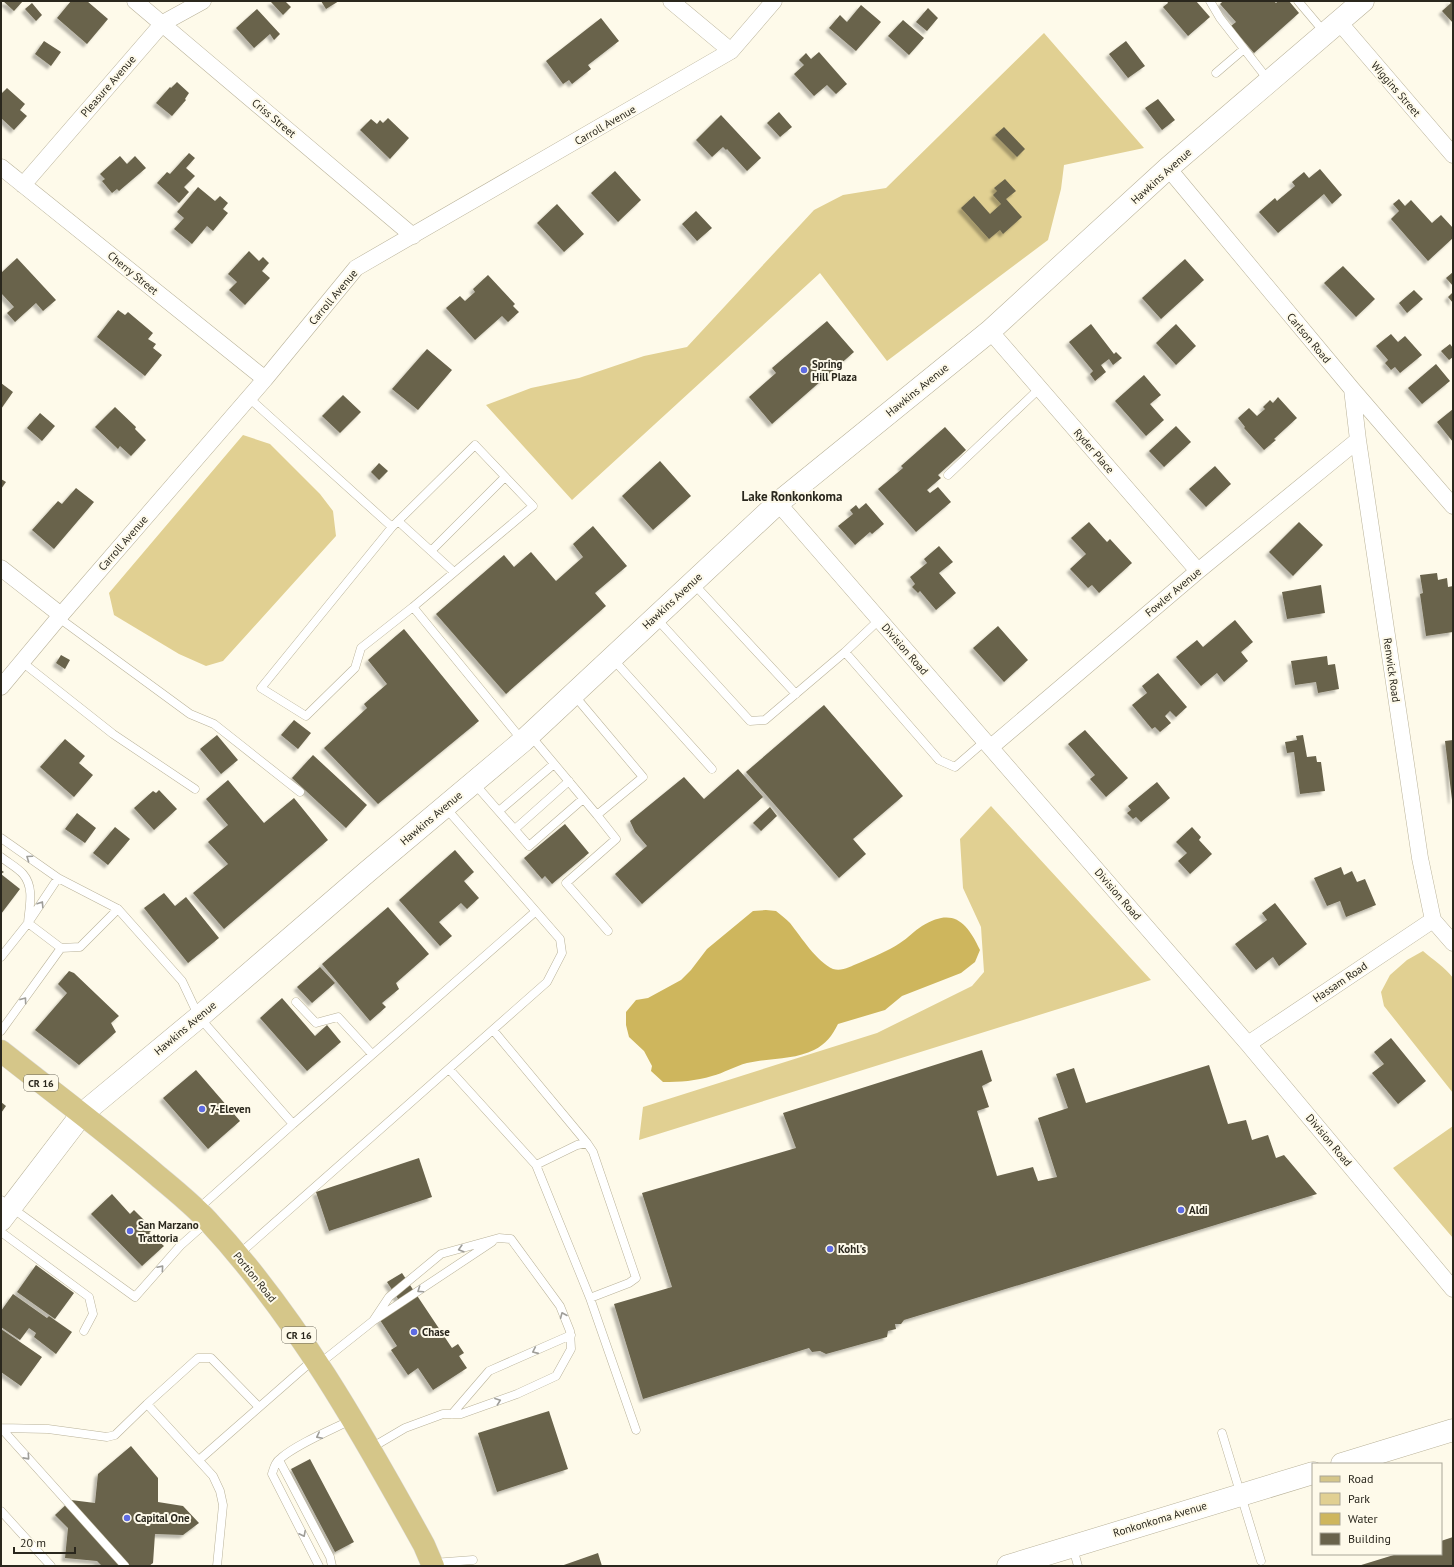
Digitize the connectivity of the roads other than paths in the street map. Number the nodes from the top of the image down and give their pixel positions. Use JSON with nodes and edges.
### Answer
{"nodes":[{"id":1,"x":135,"y":1,"type":"edge"},
{"id":2,"x":203,"y":1,"type":"edge"},
{"id":3,"x":671,"y":1,"type":"edge"},
{"id":4,"x":774,"y":1,"type":"edge"},
{"id":5,"x":1210,"y":1,"type":"edge"},
{"id":6,"x":1298,"y":1,"type":"edge"},
{"id":7,"x":1363,"y":1,"type":"edge"},
{"id":8,"x":163,"y":23,"type":"junction"},
{"id":9,"x":1332,"y":28,"type":"junction"},
{"id":10,"x":1244,"y":49,"type":"junction"},
{"id":11,"x":731,"y":51,"type":"junction"},
{"id":12,"x":1216,"y":73,"type":"dead end"},
{"id":13,"x":1270,"y":82,"type":"junction"},
{"id":14,"x":1453,"y":155,"type":"edge"},
{"id":15,"x":1,"y":167,"type":"edge"},
{"id":16,"x":1168,"y":168,"type":"junction"},
{"id":17,"x":23,"y":185,"type":"junction"},
{"id":18,"x":413,"y":236,"type":"junction"},
{"id":19,"x":990,"y":331,"type":"junction"},
{"id":20,"x":265,"y":380,"type":"junction"},
{"id":21,"x":1040,"y":388,"type":"junction"},
{"id":22,"x":1352,"y":389,"type":"junction"},
{"id":23,"x":249,"y":398,"type":"junction"},
{"id":24,"x":1358,"y":440,"type":"junction"},
{"id":25,"x":948,"y":475,"type":"dead end"},
{"id":26,"x":505,"y":477,"type":"junction"},
{"id":27,"x":778,"y":503,"type":"junction"},
{"id":28,"x":1453,"y":506,"type":"edge"},
{"id":29,"x":395,"y":524,"type":"junction"},
{"id":30,"x":431,"y":551,"type":"junction"},
{"id":31,"x":1,"y":568,"type":"edge"},
{"id":32,"x":1198,"y":571,"type":"junction"},
{"id":33,"x":454,"y":572,"type":"junction"},
{"id":34,"x":692,"y":583,"type":"junction"},
{"id":35,"x":413,"y":607,"type":"junction"},
{"id":36,"x":60,"y":616,"type":"junction"},
{"id":37,"x":655,"y":617,"type":"junction"},
{"id":38,"x":879,"y":620,"type":"junction"},
{"id":39,"x":845,"y":652,"type":"junction"},
{"id":40,"x":612,"y":658,"type":"junction"},
{"id":41,"x":22,"y":662,"type":"junction"},
{"id":42,"x":1,"y":687,"type":"edge"},
{"id":43,"x":573,"y":694,"type":"junction"},
{"id":44,"x":796,"y":694,"type":"junction"},
{"id":45,"x":526,"y":738,"type":"junction"},
{"id":46,"x":988,"y":744,"type":"junction"},
{"id":47,"x":554,"y":764,"type":"junction"},
{"id":48,"x":712,"y":769,"type":"dead end"},
{"id":49,"x":569,"y":781,"type":"junction"},
{"id":50,"x":473,"y":782,"type":"junction"},
{"id":51,"x":196,"y":789,"type":"dead end"},
{"id":52,"x":300,"y":792,"type":"dead end"},
{"id":53,"x":583,"y":799,"type":"junction"},
{"id":54,"x":444,"y":806,"type":"junction"},
{"id":55,"x":499,"y":811,"type":"junction"},
{"id":56,"x":597,"y":815,"type":"junction"},
{"id":57,"x":515,"y":830,"type":"junction"},
{"id":58,"x":1,"y":838,"type":"edge"},
{"id":59,"x":1,"y":857,"type":"edge"},
{"id":60,"x":58,"y":878,"type":"junction"},
{"id":61,"x":118,"y":909,"type":"junction"},
{"id":62,"x":535,"y":912,"type":"junction"},
{"id":63,"x":1433,"y":920,"type":"junction"},
{"id":64,"x":28,"y":923,"type":"junction"},
{"id":65,"x":608,"y":931,"type":"dead end"},
{"id":66,"x":1453,"y":943,"type":"edge"},
{"id":67,"x":62,"y":948,"type":"junction"},
{"id":68,"x":1,"y":957,"type":"edge"},
{"id":69,"x":296,"y":1002,"type":"dead end"},
{"id":70,"x":199,"y":1017,"type":"junction"},
{"id":71,"x":493,"y":1030,"type":"junction"},
{"id":72,"x":1,"y":1032,"type":"edge"},
{"id":73,"x":1248,"y":1044,"type":"junction"},
{"id":74,"x":1,"y":1052,"type":"edge"},
{"id":75,"x":372,"y":1054,"type":"junction"},
{"id":76,"x":449,"y":1069,"type":"junction"},
{"id":77,"x":82,"y":1114,"type":"junction"},
{"id":78,"x":293,"y":1124,"type":"junction"},
{"id":79,"x":587,"y":1143,"type":"junction"},
{"id":80,"x":536,"y":1165,"type":"junction"},
{"id":81,"x":4,"y":1209,"type":"edge"},
{"id":82,"x":203,"y":1215,"type":"junction"},
{"id":83,"x":1,"y":1232,"type":"edge"},
{"id":84,"x":499,"y":1238,"type":"junction"},
{"id":85,"x":238,"y":1255,"type":"junction"},
{"id":86,"x":1453,"y":1289,"type":"edge"},
{"id":87,"x":590,"y":1298,"type":"junction"},
{"id":88,"x":373,"y":1321,"type":"junction"},
{"id":89,"x":84,"y":1331,"type":"dead end"},
{"id":90,"x":570,"y":1335,"type":"junction"},
{"id":91,"x":317,"y":1361,"type":"junction"},
{"id":92,"x":147,"y":1404,"type":"junction"},
{"id":93,"x":259,"y":1407,"type":"junction"},
{"id":94,"x":452,"y":1414,"type":"junction"},
{"id":95,"x":354,"y":1419,"type":"junction"},
{"id":96,"x":1,"y":1428,"type":"edge"},
{"id":97,"x":636,"y":1430,"type":"dead end"},
{"id":98,"x":1453,"y":1430,"type":"edge"},
{"id":99,"x":1222,"y":1433,"type":"dead end"},
{"id":100,"x":371,"y":1448,"type":"junction"},
{"id":101,"x":199,"y":1460,"type":"junction"},
{"id":102,"x":279,"y":1460,"type":"junction"},
{"id":103,"x":1345,"y":1463,"type":"edge"},
{"id":104,"x":1312,"y":1473,"type":"edge"},
{"id":105,"x":1241,"y":1495,"type":"junction"},
{"id":106,"x":1,"y":1511,"type":"edge"},
{"id":107,"x":1075,"y":1556,"type":"edge"},
{"id":108,"x":473,"y":1560,"type":"dead end"},
{"id":109,"x":1261,"y":1562,"type":"dead end"},
{"id":110,"x":432,"y":1565,"type":"edge"},
{"id":111,"x":51,"y":1566,"type":"edge"},
{"id":112,"x":125,"y":1566,"type":"edge"},
{"id":113,"x":217,"y":1566,"type":"edge"},
{"id":114,"x":319,"y":1566,"type":"edge"},
{"id":115,"x":332,"y":1566,"type":"edge"},
{"id":116,"x":1008,"y":1566,"type":"edge"}],
"edges":[{"from":1,"to":8,"type":"street","name":"Criss Street"},
{"from":2,"to":8,"type":"street","name":"Pleasure Avenue"},
{"from":3,"to":11,"type":"street"},
{"from":4,"to":11,"type":"street","name":"Carroll Avenue"},
{"from":5,"to":10,"type":"lane"},
{"from":6,"to":9,"type":"lane"},
{"from":7,"to":9,"type":"street","name":"Hawkins Avenue"},
{"from":8,"to":17,"type":"street","name":"Pleasure Avenue"},
{"from":8,"to":18,"type":"street","name":"Criss Street"},
{"from":9,"to":13,"type":"street","name":"Hawkins Avenue"},
{"from":9,"to":14,"type":"street","name":"Wiggins Street"},
{"from":10,"to":12,"type":"lane"},
{"from":10,"to":13,"type":"lane"},
{"from":11,"to":18,"type":"street","name":"Carroll Avenue"},
{"from":13,"to":16,"type":"street","name":"Hawkins Avenue"},
{"from":15,"to":17,"type":"street","name":"Cherry Street"},
{"from":16,"to":19,"type":"street","name":"Hawkins Avenue"},
{"from":16,"to":22,"type":"street","name":"Carlson Road"},
{"from":17,"to":20,"type":"street","name":"Cherry Street"},
{"from":18,"to":20,"type":"street","name":"Carroll Avenue"},
{"from":19,"to":21,"type":"street","name":"Ryder Place"},
{"from":19,"to":27,"type":"street","name":"Hawkins Avenue"},
{"from":20,"to":23,"type":"street","name":"Carroll Avenue"},
{"from":21,"to":25,"type":"lane"},
{"from":21,"to":32,"type":"street","name":"Ryder Place"},
{"from":22,"to":24,"type":"street","name":"Renwick Road"},
{"from":22,"to":28,"type":"street","name":"Carlson Road"},
{"from":23,"to":29,"type":"lane"},
{"from":23,"to":36,"type":"street","name":"Carroll Avenue"},
{"from":24,"to":32,"type":"street","name":"Fowler Avenue"},
{"from":24,"to":63,"type":"street","name":"Renwick Road"},
{"from":26,"to":29,"type":"lane"},
{"from":26,"to":30,"type":"lane"},
{"from":26,"to":33,"type":"lane"},
{"from":27,"to":34,"type":"street","name":"Hawkins Avenue"},
{"from":27,"to":38,"type":"street","name":"Division Road"},
{"from":29,"to":30,"type":"lane"},
{"from":29,"to":35,"type":"lane"},
{"from":30,"to":33,"type":"lane"},
{"from":31,"to":36,"type":"street"},
{"from":32,"to":46,"type":"street","name":"Fowler Avenue"},
{"from":33,"to":35,"type":"lane"},
{"from":34,"to":37,"type":"street","name":"Hawkins Avenue"},
{"from":34,"to":44,"type":"lane"},
{"from":35,"to":45,"type":"lane"},
{"from":36,"to":41,"type":"street","name":"Carroll Avenue"},
{"from":36,"to":52,"type":"lane"},
{"from":37,"to":40,"type":"street","name":"Hawkins Avenue"},
{"from":37,"to":44,"type":"lane"},
{"from":38,"to":39,"type":"lane"},
{"from":38,"to":46,"type":"street","name":"Division Road"},
{"from":39,"to":44,"type":"lane"},
{"from":39,"to":46,"type":"lane"},
{"from":40,"to":43,"type":"street","name":"Hawkins Avenue"},
{"from":40,"to":48,"type":"lane"},
{"from":41,"to":42,"type":"street","name":"Carroll Avenue"},
{"from":41,"to":51,"type":"lane"},
{"from":43,"to":45,"type":"street","name":"Hawkins Avenue"},
{"from":43,"to":56,"type":"lane"},
{"from":45,"to":47,"type":"lane"},
{"from":45,"to":50,"type":"street","name":"Hawkins Avenue"},
{"from":46,"to":73,"type":"street","name":"Division Road"},
{"from":47,"to":49,"type":"lane"},
{"from":47,"to":55,"type":"lane"},
{"from":49,"to":53,"type":"lane"},
{"from":49,"to":57,"type":"lane"},
{"from":50,"to":54,"type":"street","name":"Hawkins Avenue"},
{"from":50,"to":55,"type":"lane"},
{"from":53,"to":56,"type":"lane"},
{"from":53,"to":57,"type":"lane"},
{"from":54,"to":62,"type":"lane"},
{"from":54,"to":70,"type":"street","name":"Hawkins Avenue"},
{"from":55,"to":57,"type":"lane"},
{"from":56,"to":65,"type":"lane"},
{"from":60,"to":58,"type":"lane","one_way":true},
{"from":59,"to":64,"type":"lane"},
{"from":60,"to":61,"type":"lane"},
{"from":64,"to":60,"type":"lane","one_way":true},
{"from":61,"to":67,"type":"lane"},
{"from":61,"to":70,"type":"lane"},
{"from":62,"to":71,"type":"lane"},
{"from":62,"to":75,"type":"lane"},
{"from":63,"to":66,"type":"street","name":"Renwick Road"},
{"from":63,"to":73,"type":"street","name":"Hassam Road"},
{"from":64,"to":67,"type":"lane"},
{"from":64,"to":68,"type":"lane"},
{"from":72,"to":67,"type":"lane","one_way":true},
{"from":69,"to":75,"type":"lane"},
{"from":70,"to":77,"type":"street","name":"Hawkins Avenue"},
{"from":70,"to":78,"type":"lane"},
{"from":71,"to":76,"type":"lane"},
{"from":71,"to":79,"type":"lane"},
{"from":73,"to":86,"type":"street","name":"Division Road"},
{"from":74,"to":77,"type":"main road","name":"Portion Road","number":"CR 16"},
{"from":75,"to":78,"type":"lane"},
{"from":76,"to":80,"type":"lane"},
{"from":76,"to":85,"type":"lane"},
{"from":77,"to":81,"type":"street","name":"Hawkins Avenue"},
{"from":77,"to":82,"type":"main road","name":"Portion Road","number":"CR 16"},
{"from":78,"to":82,"type":"lane"},
{"from":79,"to":80,"type":"lane"},
{"from":79,"to":87,"type":"lane"},
{"from":80,"to":87,"type":"lane"},
{"from":81,"to":82,"type":"lane","one_way":true},
{"from":82,"to":85,"type":"main road","name":"Portion Road","number":"CR 16"},
{"from":83,"to":89,"type":"lane"},
{"from":84,"to":88,"type":"lane","one_way":true},
{"from":84,"to":88,"type":"lane","one_way":true},
{"from":90,"to":84,"type":"lane","one_way":true},
{"from":85,"to":91,"type":"main road","name":"Portion Road","number":"CR 16"},
{"from":87,"to":97,"type":"lane"},
{"from":88,"to":91,"type":"lane"},
{"from":90,"to":94,"type":"lane","one_way":true},
{"from":94,"to":90,"type":"lane","one_way":true},
{"from":91,"to":93,"type":"lane"},
{"from":91,"to":95,"type":"main road","name":"Portion Road","number":"CR 16"},
{"from":92,"to":93,"type":"lane"},
{"from":92,"to":96,"type":"lane"},
{"from":92,"to":101,"type":"lane"},
{"from":93,"to":101,"type":"lane"},
{"from":94,"to":100,"type":"lane"},
{"from":95,"to":100,"type":"main road","name":"Portion Road","number":"CR 16"},
{"from":95,"to":102,"type":"lane","one_way":true},
{"from":96,"to":112,"type":"lane","one_way":true},
{"from":98,"to":103,"type":"street"},
{"from":99,"to":105,"type":"lane"},
{"from":100,"to":110,"type":"main road","name":"Portion Road","number":"CR 16"},
{"from":101,"to":113,"type":"lane"},
{"from":102,"to":114,"type":"lane","one_way":true},
{"from":102,"to":115,"type":"lane"},
{"from":104,"to":105,"type":"street","name":"Ronkonkoma Avenue"},
{"from":105,"to":107,"type":"street","name":"Ronkonkoma Avenue"},
{"from":105,"to":109,"type":"lane"},
{"from":106,"to":111,"type":"lane"},
{"from":107,"to":116,"type":"street","name":"Ronkonkoma Avenue"},
{"from":108,"to":110,"type":"lane"}]}
